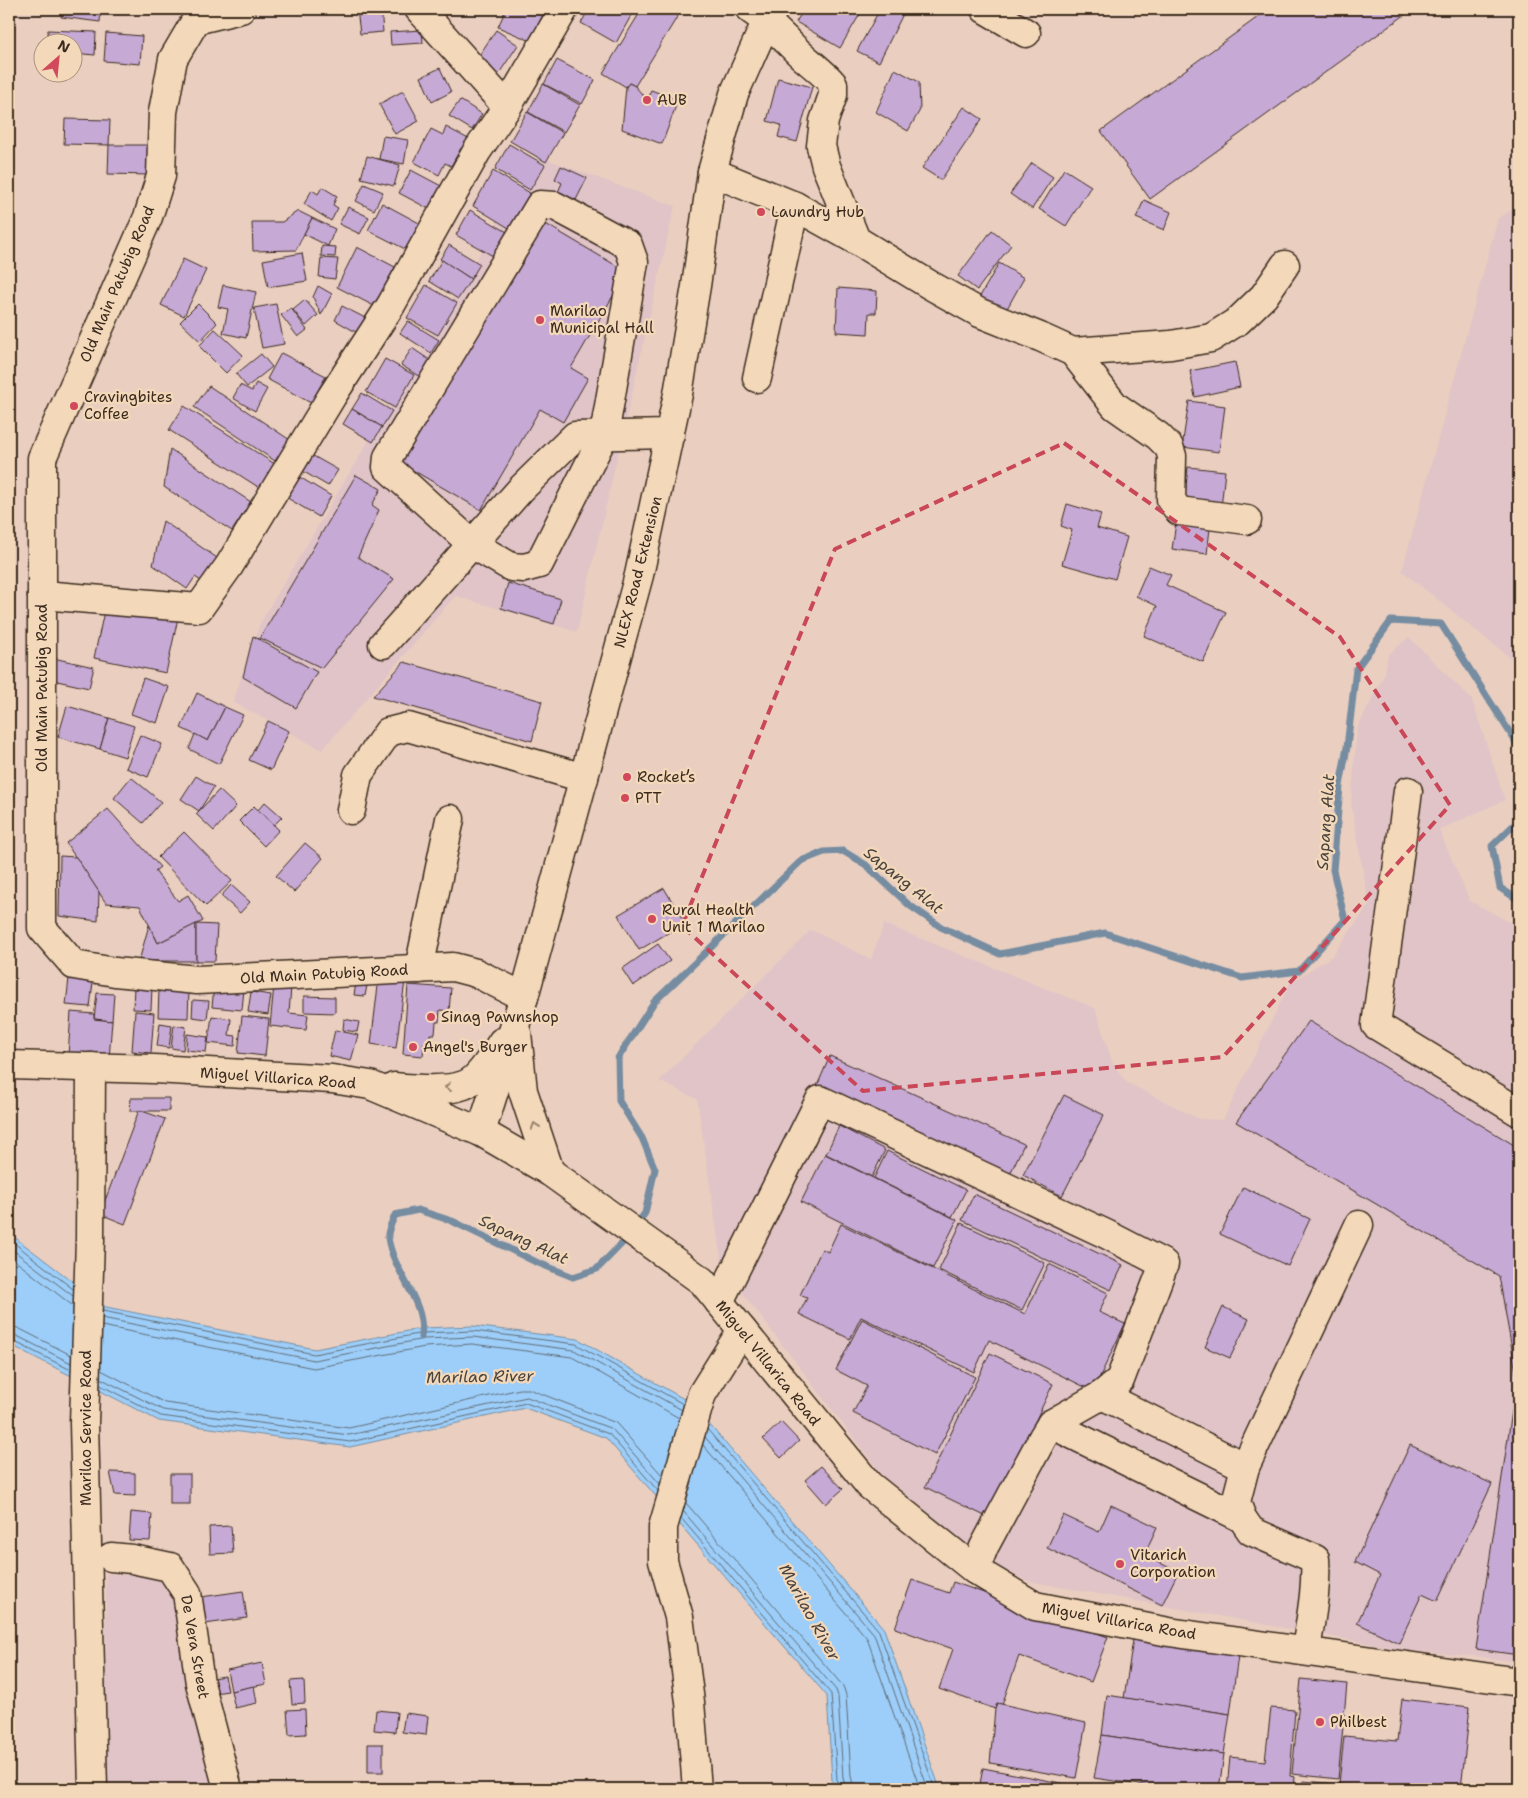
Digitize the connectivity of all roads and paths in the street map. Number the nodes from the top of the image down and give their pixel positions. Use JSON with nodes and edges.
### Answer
{"nodes":[{"id":1,"x":241,"y":9,"type":"edge"},
{"id":2,"x":419,"y":9,"type":"edge"},
{"id":3,"x":564,"y":9,"type":"edge"},
{"id":4,"x":985,"y":9,"type":"edge"},
{"id":5,"x":764,"y":13,"type":"edge"},
{"id":6,"x":198,"y":14,"type":"edge"},
{"id":7,"x":1026,"y":33,"type":"dead end"},
{"id":8,"x":507,"y":107,"type":"junction"},
{"id":9,"x":712,"y":172,"type":"junction"},
{"id":10,"x":796,"y":206,"type":"junction"},
{"id":11,"x":856,"y":240,"type":"junction"},
{"id":12,"x":1286,"y":266,"type":"dead end"},
{"id":13,"x":1073,"y":352,"type":"junction"},
{"id":14,"x":756,"y":378,"type":"dead end"},
{"id":15,"x":670,"y":434,"type":"junction"},
{"id":16,"x":604,"y":435,"type":"junction"},
{"id":17,"x":1247,"y":520,"type":"dead end"},
{"id":18,"x":472,"y":544,"type":"junction"},
{"id":19,"x":42,"y":595,"type":"junction"},
{"id":20,"x":383,"y":644,"type":"dead end"},
{"id":21,"x":584,"y":778,"type":"junction"},
{"id":22,"x":1408,"y":790,"type":"dead end"},
{"id":23,"x":351,"y":810,"type":"dead end"},
{"id":24,"x":450,"y":819,"type":"dead end"},
{"id":25,"x":419,"y":969,"type":"junction"},
{"id":26,"x":520,"y":1008,"type":"junction"},
{"id":27,"x":9,"y":1065,"type":"edge"},
{"id":28,"x":91,"y":1067,"type":"junction"},
{"id":29,"x":370,"y":1085,"type":"junction"},
{"id":30,"x":1519,"y":1112,"type":"edge"},
{"id":31,"x":481,"y":1132,"type":"junction"},
{"id":32,"x":550,"y":1172,"type":"junction"},
{"id":33,"x":1359,"y":1225,"type":"dead end"},
{"id":34,"x":719,"y":1302,"type":"junction"},
{"id":35,"x":742,"y":1330,"type":"junction"},
{"id":36,"x":1102,"y":1396,"type":"junction"},
{"id":37,"x":1051,"y":1424,"type":"junction"},
{"id":38,"x":1245,"y":1467,"type":"junction"},
{"id":39,"x":1242,"y":1518,"type":"junction"},
{"id":40,"x":111,"y":1557,"type":"dead end"},
{"id":41,"x":975,"y":1570,"type":"junction"},
{"id":42,"x":1306,"y":1651,"type":"junction"},
{"id":43,"x":1519,"y":1682,"type":"edge"},
{"id":44,"x":93,"y":1789,"type":"edge"},
{"id":45,"x":228,"y":1789,"type":"edge"},
{"id":46,"x":697,"y":1789,"type":"edge"}],
"edges":[{"from":1,"to":6,"type":"street","name":"Old Main Patubig Road"},
{"from":2,"to":8,"type":"street"},
{"from":3,"to":8,"type":"street"},
{"from":4,"to":7,"type":"street"},
{"from":5,"to":9,"type":"street","name":"NLEX Road Extension"},
{"from":5,"to":11,"type":"street"},
{"from":6,"to":19,"type":"street","name":"Old Main Patubig Road"},
{"from":8,"to":19,"type":"street"},
{"from":9,"to":10,"type":"street"},
{"from":9,"to":15,"type":"street","name":"NLEX Road Extension"},
{"from":10,"to":11,"type":"street"},
{"from":10,"to":14,"type":"street"},
{"from":11,"to":13,"type":"street"},
{"from":12,"to":13,"type":"street"},
{"from":13,"to":17,"type":"street"},
{"from":15,"to":16,"type":"street"},
{"from":15,"to":21,"type":"street","name":"NLEX Road Extension"},
{"from":16,"to":18,"type":"street"},
{"from":16,"to":18,"type":"street"},
{"from":16,"to":18,"type":"street"},
{"from":18,"to":20,"type":"street"},
{"from":19,"to":25,"type":"street","name":"Old Main Patubig Road"},
{"from":21,"to":23,"type":"street"},
{"from":21,"to":26,"type":"street","name":"NLEX Road Extension"},
{"from":22,"to":30,"type":"street"},
{"from":24,"to":25,"type":"street"},
{"from":25,"to":26,"type":"street","name":"Old Main Patubig Road"},
{"from":26,"to":29,"type":"street","one_way":true},
{"from":26,"to":31,"type":"street","name":"NLEX Road Extension"},
{"from":32,"to":26,"type":"street","one_way":true},
{"from":27,"to":28,"type":"street","name":"Miguel Villarica Road"},
{"from":28,"to":29,"type":"street","name":"Miguel Villarica Road"},
{"from":28,"to":44,"type":"street","name":"Marilao Service Road"},
{"from":29,"to":31,"type":"street","name":"Miguel Villarica Road"},
{"from":31,"to":32,"type":"street","name":"Miguel Villarica Road"},
{"from":32,"to":34,"type":"street","name":"Miguel Villarica Road"},
{"from":33,"to":38,"type":"street"},
{"from":34,"to":35,"type":"street","name":"Miguel Villarica Road"},
{"from":34,"to":36,"type":"street"},
{"from":35,"to":41,"type":"street","name":"Miguel Villarica Road"},
{"from":35,"to":46,"type":"street"},
{"from":36,"to":37,"type":"street"},
{"from":36,"to":38,"type":"street"},
{"from":37,"to":39,"type":"street"},
{"from":37,"to":41,"type":"street"},
{"from":38,"to":39,"type":"street"},
{"from":39,"to":42,"type":"street"},
{"from":40,"to":45,"type":"street","name":"De Vera Street"},
{"from":41,"to":42,"type":"street","name":"Miguel Villarica Road"},
{"from":42,"to":43,"type":"street","name":"Miguel Villarica Road"}]}
